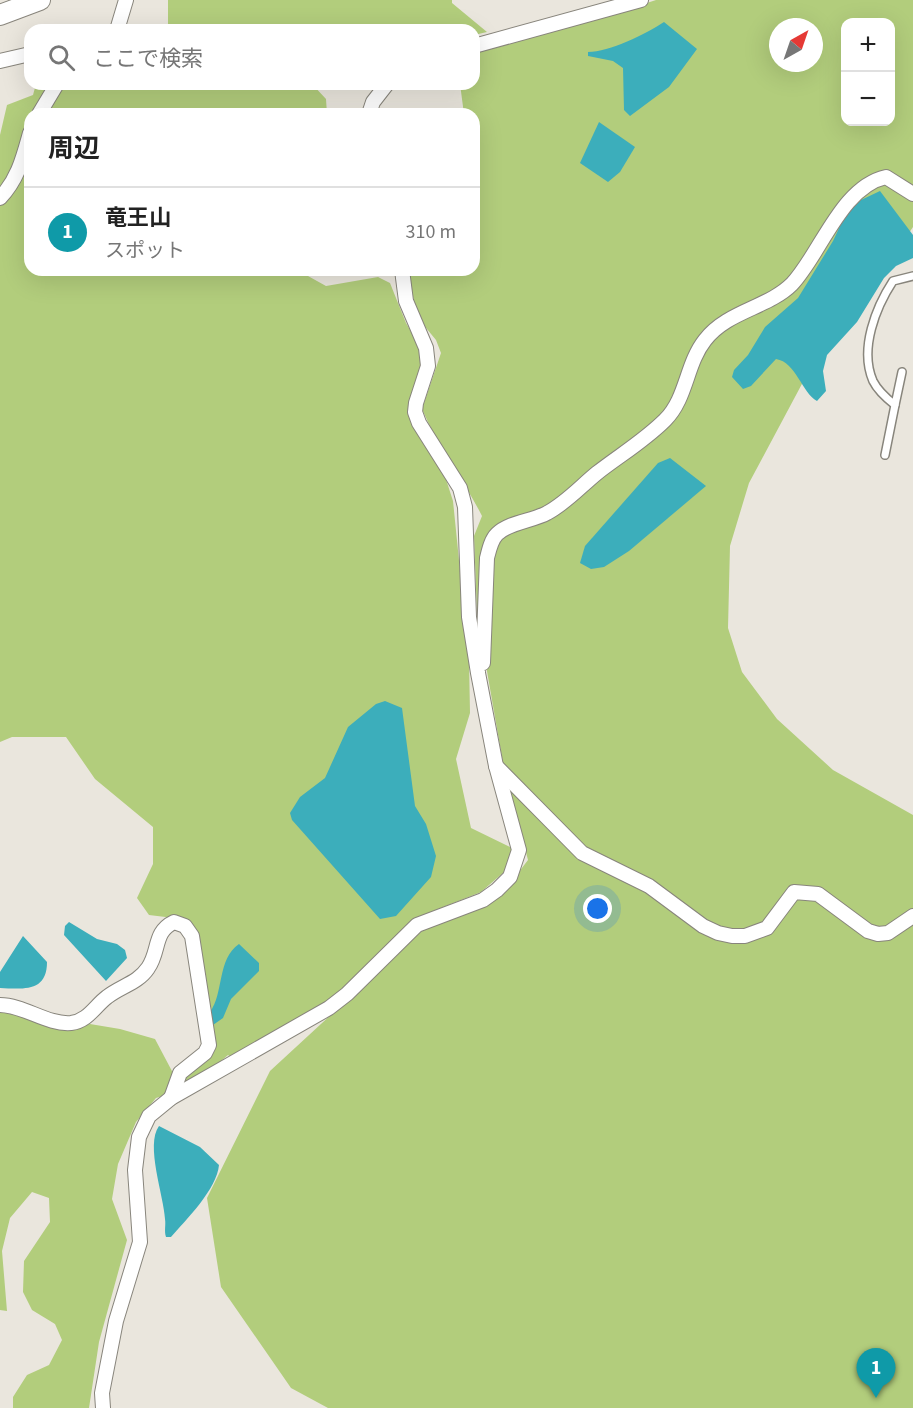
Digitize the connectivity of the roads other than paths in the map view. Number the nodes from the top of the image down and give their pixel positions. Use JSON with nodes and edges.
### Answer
{"nodes":[{"id":1,"x":40,"y":0,"type":"edge"},
{"id":2,"x":126,"y":0,"type":"edge"},
{"id":3,"x":641,"y":0,"type":"edge"},
{"id":4,"x":0,"y":15,"type":"edge"},
{"id":5,"x":119,"y":24,"type":"edge"},
{"id":6,"x":480,"y":44,"type":"edge"},
{"id":7,"x":24,"y":56,"type":"edge"},
{"id":8,"x":0,"y":62,"type":"edge"},
{"id":9,"x":53,"y":90,"type":"edge"},
{"id":10,"x":382,"y":90,"type":"edge"},
{"id":11,"x":43,"y":108,"type":"edge"},
{"id":12,"x":371,"y":108,"type":"edge"},
{"id":13,"x":24,"y":154,"type":"edge"},
{"id":14,"x":913,"y":194,"type":"edge"},
{"id":15,"x":0,"y":198,"type":"edge"},
{"id":16,"x":403,"y":276,"type":"edge"},
{"id":17,"x":913,"y":276,"type":"edge"},
{"id":18,"x":902,"y":372,"type":"dead end"},
{"id":19,"x":895,"y":405,"type":"junction"},
{"id":20,"x":885,"y":455,"type":"dead end"},
{"id":21,"x":478,"y":673,"type":"junction"},
{"id":22,"x":496,"y":766,"type":"junction"},
{"id":23,"x":913,"y":916,"type":"edge"},
{"id":24,"x":0,"y":1005,"type":"edge"},
{"id":25,"x":171,"y":1098,"type":"junction"},
{"id":26,"x":103,"y":1408,"type":"edge"}],
"edges":[{"from":1,"to":4,"type":"street"},
{"from":2,"to":5,"type":"street"},
{"from":3,"to":6,"type":"street"},
{"from":7,"to":8,"type":"street"},
{"from":9,"to":11,"type":"street"},
{"from":10,"to":12,"type":"street"},
{"from":13,"to":15,"type":"street"},
{"from":14,"to":21,"type":"street"},
{"from":16,"to":21,"type":"street"},
{"from":17,"to":19,"type":"lane"},
{"from":18,"to":19,"type":"lane"},
{"from":19,"to":20,"type":"lane"},
{"from":21,"to":22,"type":"street"},
{"from":22,"to":23,"type":"street"},
{"from":22,"to":25,"type":"street"},
{"from":24,"to":25,"type":"street"},
{"from":25,"to":26,"type":"street"}]}
